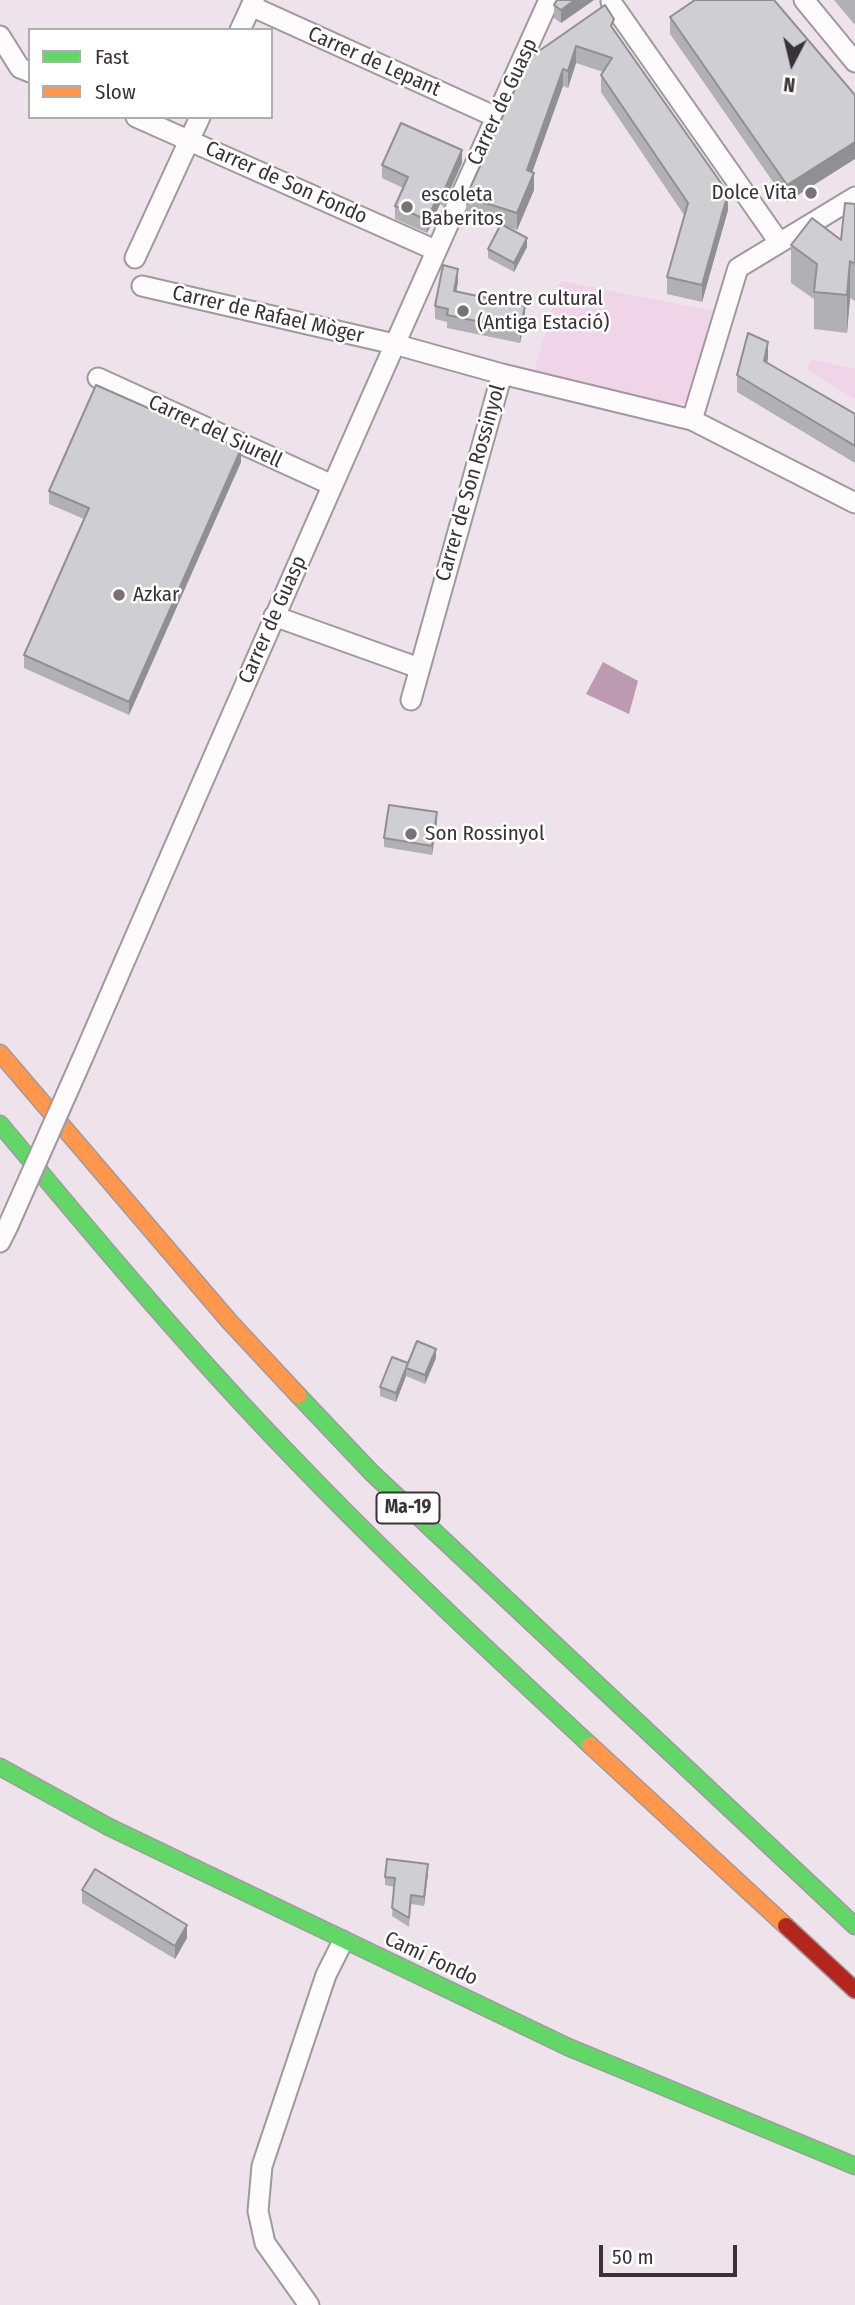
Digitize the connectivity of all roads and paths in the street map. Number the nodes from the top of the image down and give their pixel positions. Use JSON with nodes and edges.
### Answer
{"nodes":[{"id":1,"x":549,"y":0,"type":"edge"},
{"id":2,"x":804,"y":0,"type":"edge"},
{"id":3,"x":252,"y":3,"type":"edge"},
{"id":4,"x":608,"y":4,"type":"edge"},
{"id":5,"x":241,"y":28,"type":"edge"},
{"id":6,"x":0,"y":36,"type":"edge"},
{"id":7,"x":554,"y":42,"type":"edge"},
{"id":8,"x":855,"y":62,"type":"edge"},
{"id":9,"x":519,"y":66,"type":"junction"},
{"id":10,"x":28,"y":71,"type":"edge"},
{"id":11,"x":496,"y":117,"type":"junction"},
{"id":12,"x":141,"y":119,"type":"edge"},
{"id":13,"x":199,"y":119,"type":"edge"},
{"id":14,"x":190,"y":140,"type":"junction"},
{"id":15,"x":855,"y":197,"type":"edge"},
{"id":16,"x":779,"y":242,"type":"junction"},
{"id":17,"x":435,"y":250,"type":"junction"},
{"id":18,"x":135,"y":258,"type":"dead end"},
{"id":19,"x":142,"y":286,"type":"dead end"},
{"id":20,"x":394,"y":344,"type":"junction"},
{"id":21,"x":502,"y":374,"type":"junction"},
{"id":22,"x":98,"y":378,"type":"dead end"},
{"id":23,"x":692,"y":419,"type":"junction"},
{"id":24,"x":332,"y":485,"type":"junction"},
{"id":25,"x":855,"y":503,"type":"edge"},
{"id":26,"x":274,"y":616,"type":"junction"},
{"id":27,"x":419,"y":668,"type":"junction"},
{"id":28,"x":411,"y":700,"type":"dead end"},
{"id":29,"x":0,"y":1053,"type":"edge"},
{"id":30,"x":0,"y":1124,"type":"edge"},
{"id":31,"x":4,"y":1234,"type":"edge"},
{"id":32,"x":0,"y":1768,"type":"edge"},
{"id":33,"x":855,"y":1926,"type":"edge"},
{"id":34,"x":343,"y":1941,"type":"junction"},
{"id":35,"x":855,"y":1990,"type":"edge"},
{"id":36,"x":855,"y":2166,"type":"edge"},
{"id":37,"x":309,"y":2305,"type":"edge"}],
"edges":[{"from":1,"to":9,"type":"street","name":"Carrer de Guasp"},
{"from":2,"to":8,"type":"street"},
{"from":3,"to":5,"type":"street"},
{"from":3,"to":11,"type":"street","name":"Carrer de Lepant"},
{"from":4,"to":16,"type":"street"},
{"from":6,"to":10,"type":"street"},
{"from":7,"to":9,"type":"street"},
{"from":9,"to":11,"type":"street","name":"Carrer de Guasp"},
{"from":11,"to":17,"type":"street","name":"Carrer de Guasp"},
{"from":12,"to":14,"type":"street","name":"Carrer de Son Fondo"},
{"from":13,"to":14,"type":"street"},
{"from":14,"to":17,"type":"street","name":"Carrer de Son Fondo"},
{"from":14,"to":18,"type":"street"},
{"from":15,"to":16,"type":"street"},
{"from":16,"to":23,"type":"street"},
{"from":17,"to":20,"type":"street","name":"Carrer de Guasp"},
{"from":19,"to":20,"type":"street","name":"Carrer de Rafael Mòger"},
{"from":20,"to":21,"type":"street","name":"Carrer de Son Rossinyol"},
{"from":20,"to":24,"type":"street","name":"Carrer de Guasp"},
{"from":21,"to":23,"type":"street"},
{"from":21,"to":27,"type":"street","name":"Carrer de Son Rossinyol"},
{"from":22,"to":24,"type":"street","name":"Carrer del Siurell"},
{"from":23,"to":25,"type":"street"},
{"from":24,"to":26,"type":"street","name":"Carrer de Guasp"},
{"from":26,"to":27,"type":"street"},
{"from":26,"to":31,"type":"street","name":"Carrer de Guasp","bridge":true},
{"from":27,"to":28,"type":"street","name":"Carrer de Son Rossinyol"},
{"from":29,"to":33,"type":"main road","number":"Ma-19"},
{"from":30,"to":35,"type":"main road","number":"Ma-19"},
{"from":32,"to":34,"type":"main road","name":"Camí Fondo"},
{"from":34,"to":36,"type":"main road","name":"Camí Fondo"},
{"from":34,"to":37,"type":"street"}]}
